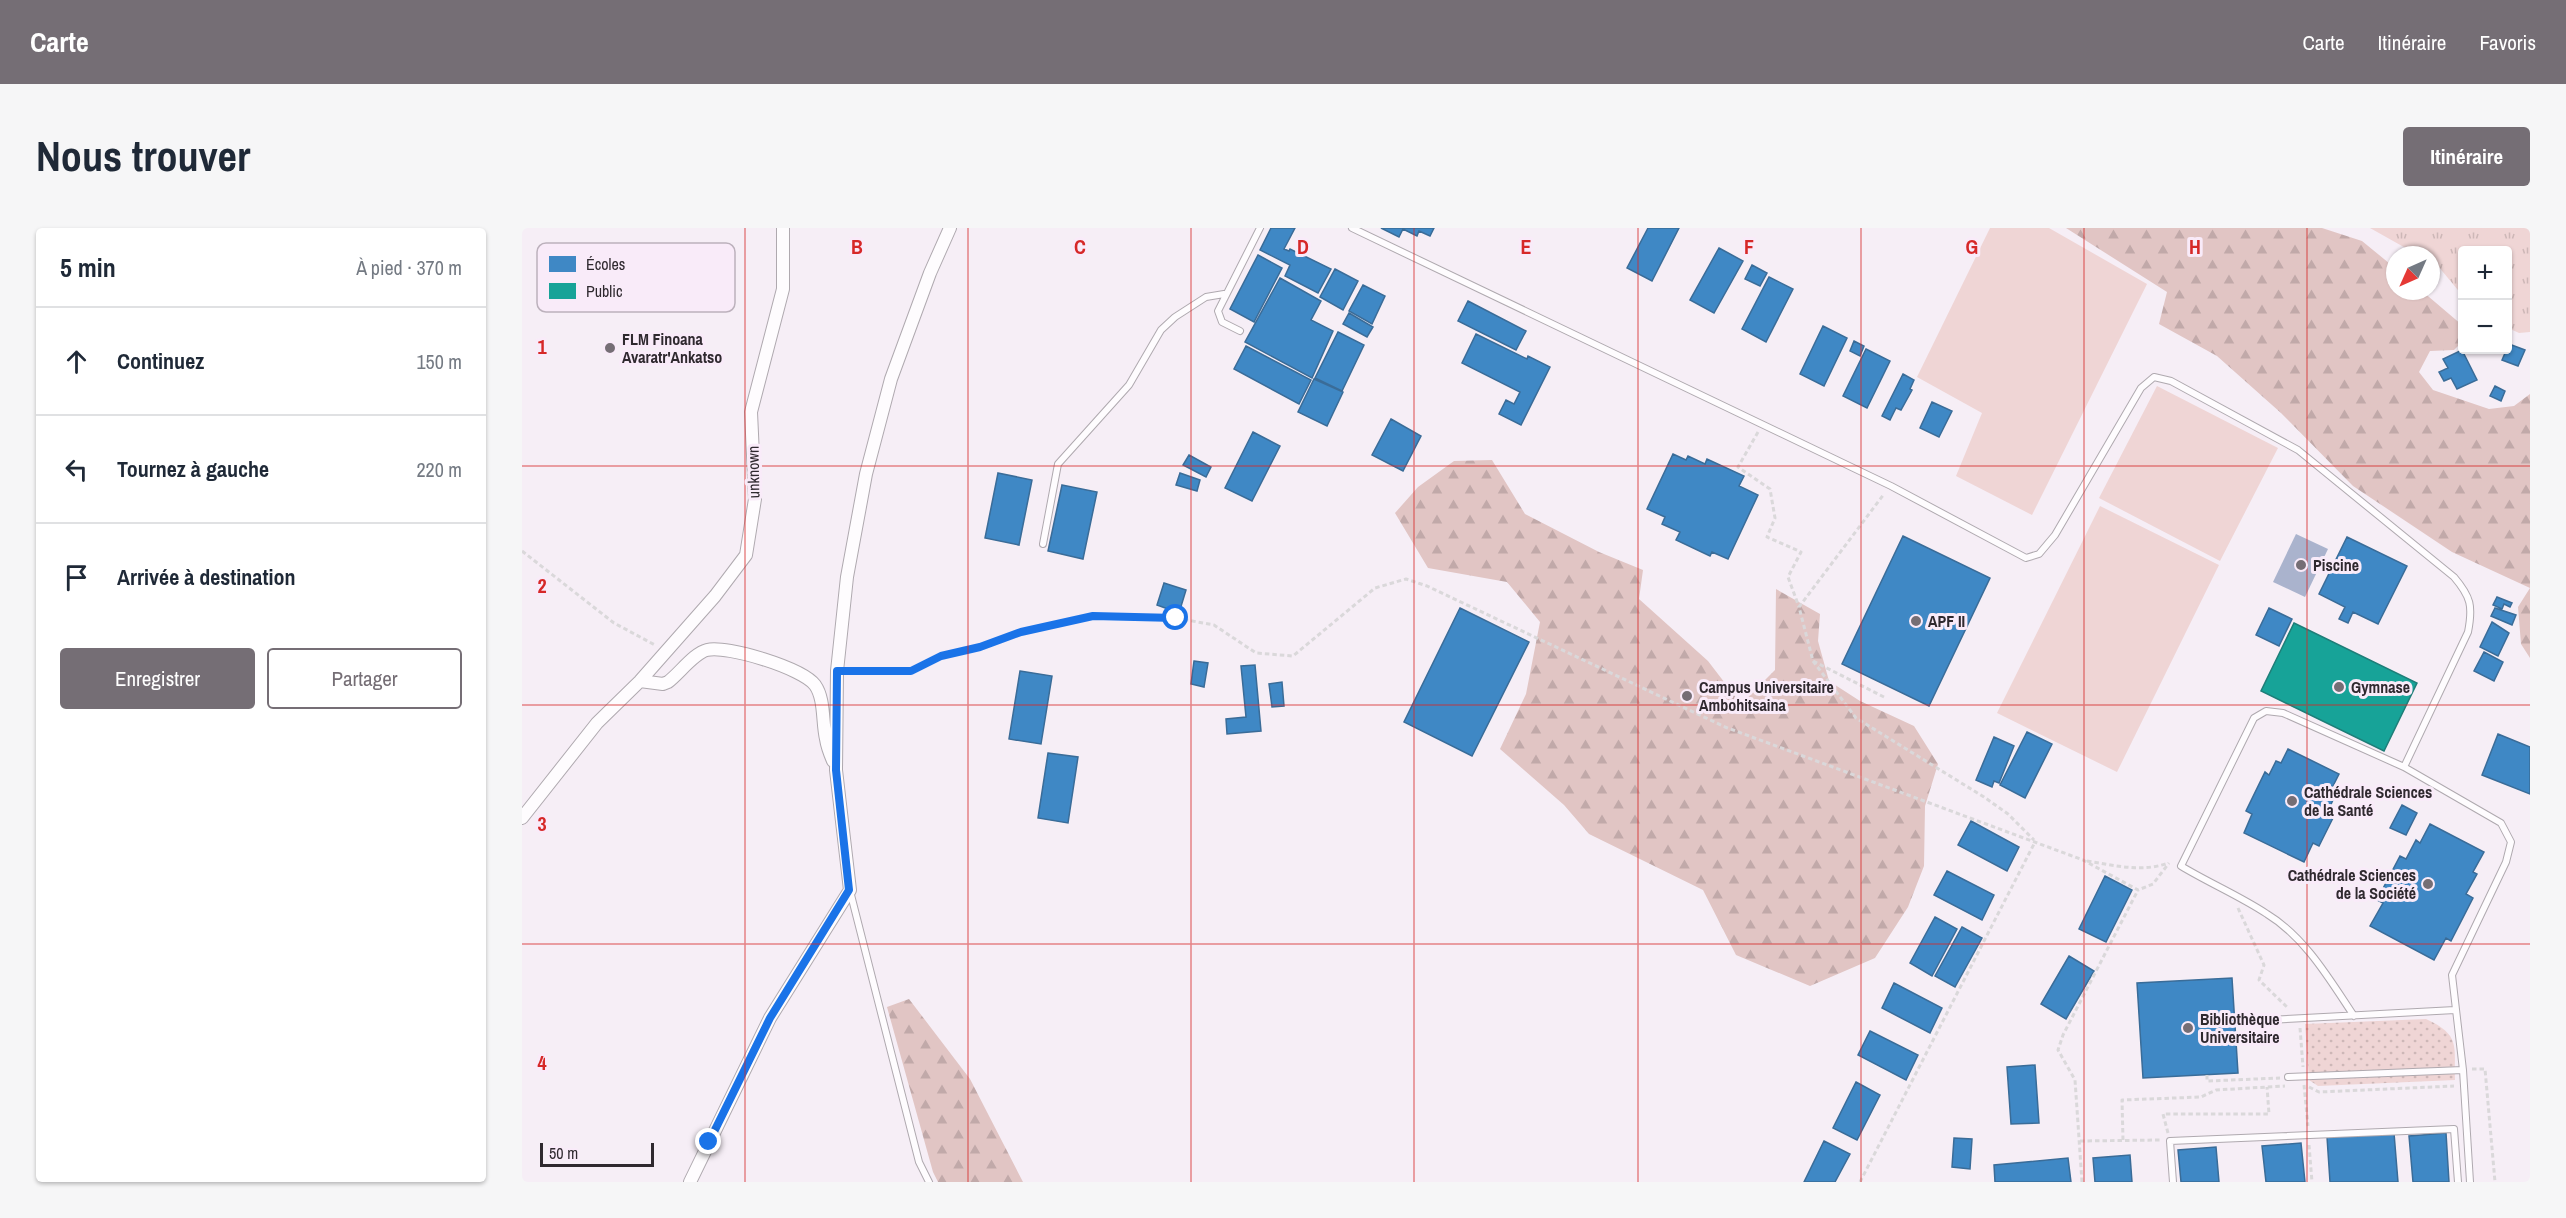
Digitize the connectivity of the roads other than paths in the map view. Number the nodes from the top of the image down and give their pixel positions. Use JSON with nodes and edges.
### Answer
{"nodes":[{"id":1,"x":783,"y":228,"type":"edge"},
{"id":2,"x":950,"y":228,"type":"edge"},
{"id":3,"x":1260,"y":228,"type":"edge"},
{"id":4,"x":1352,"y":228,"type":"edge"},
{"id":5,"x":1224,"y":294,"type":"junction"},
{"id":6,"x":1240,"y":331,"type":"dead end"},
{"id":7,"x":1043,"y":544,"type":"dead end"},
{"id":8,"x":640,"y":681,"type":"junction"},
{"id":9,"x":2404,"y":767,"type":"junction"},
{"id":10,"x":836,"y":770,"type":"junction"},
{"id":11,"x":522,"y":818,"type":"edge"},
{"id":12,"x":849,"y":890,"type":"junction"},
{"id":13,"x":2455,"y":1010,"type":"junction"},
{"id":14,"x":2354,"y":1016,"type":"junction"},
{"id":15,"x":2268,"y":1020,"type":"dead end"},
{"id":16,"x":2463,"y":1070,"type":"junction"},
{"id":17,"x":2288,"y":1077,"type":"dead end"},
{"id":18,"x":690,"y":1182,"type":"edge"},
{"id":19,"x":929,"y":1182,"type":"edge"},
{"id":20,"x":2174,"y":1182,"type":"edge"},
{"id":21,"x":2458,"y":1182,"type":"edge"},
{"id":22,"x":2470,"y":1182,"type":"edge"}],
"edges":[{"from":1,"to":8,"type":"street","name":"unknown"},
{"from":2,"to":10,"type":"street"},
{"from":3,"to":5,"type":"lane"},
{"from":4,"to":9,"type":"lane"},
{"from":5,"to":6,"type":"lane"},
{"from":5,"to":7,"type":"lane"},
{"from":8,"to":10,"type":"street"},
{"from":8,"to":11,"type":"street","name":"unknown"},
{"from":9,"to":13,"type":"lane"},
{"from":9,"to":14,"type":"lane"},
{"from":10,"to":12,"type":"street"},
{"from":12,"to":18,"type":"street"},
{"from":12,"to":19,"type":"lane"},
{"from":13,"to":14,"type":"lane"},
{"from":13,"to":16,"type":"lane"},
{"from":14,"to":15,"type":"lane"},
{"from":16,"to":17,"type":"lane"},
{"from":16,"to":22,"type":"lane"},
{"from":20,"to":21,"type":"lane"}]}
